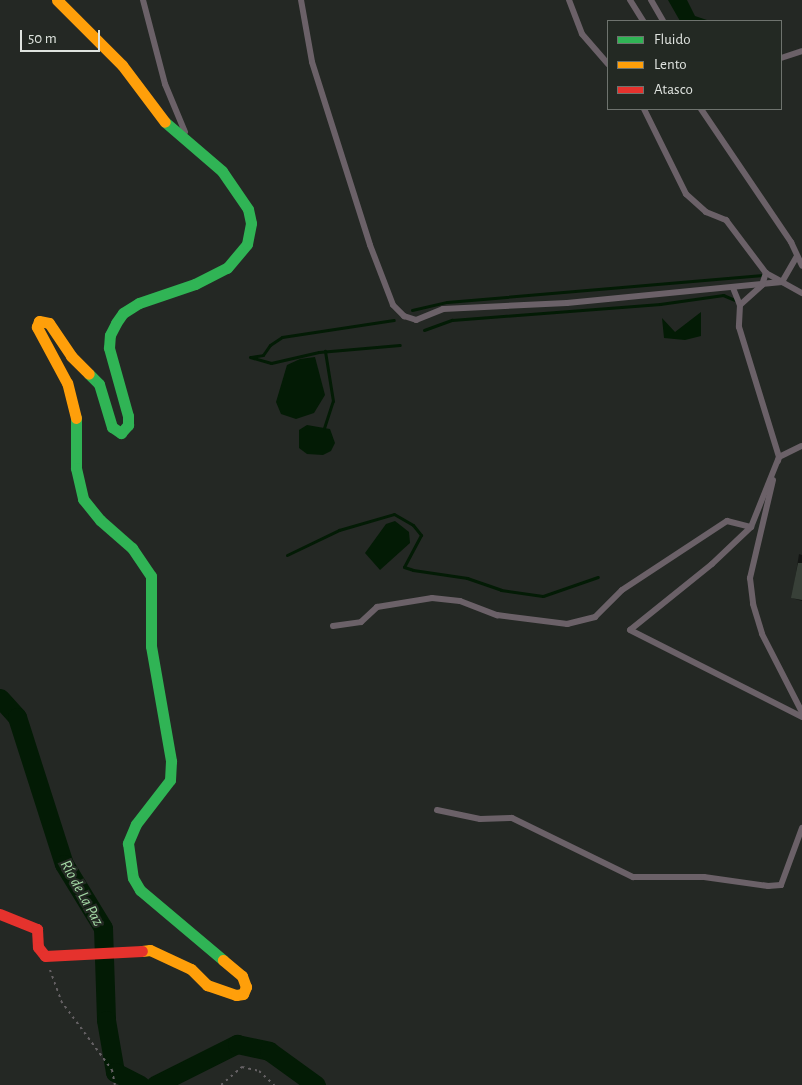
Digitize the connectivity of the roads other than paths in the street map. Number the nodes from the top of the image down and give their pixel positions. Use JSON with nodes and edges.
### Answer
{"nodes":[{"id":1,"x":58,"y":0,"type":"edge"},
{"id":2,"x":143,"y":0,"type":"edge"},
{"id":3,"x":301,"y":0,"type":"edge"},
{"id":4,"x":569,"y":0,"type":"edge"},
{"id":5,"x":630,"y":0,"type":"edge"},
{"id":6,"x":651,"y":0,"type":"edge"},
{"id":7,"x":642,"y":20,"type":"edge"},
{"id":8,"x":662,"y":20,"type":"edge"},
{"id":9,"x":802,"y":51,"type":"edge"},
{"id":10,"x":782,"y":58,"type":"edge"},
{"id":11,"x":607,"y":63,"type":"edge"},
{"id":12,"x":644,"y":110,"type":"edge"},
{"id":13,"x":702,"y":110,"type":"edge"},
{"id":14,"x":192,"y":147,"type":"junction"},
{"id":15,"x":797,"y":256,"type":"junction"},
{"id":16,"x":802,"y":266,"type":"edge"},
{"id":17,"x":766,"y":273,"type":"junction"},
{"id":18,"x":782,"y":282,"type":"junction"},
{"id":19,"x":762,"y":285,"type":"junction"},
{"id":20,"x":733,"y":288,"type":"junction"},
{"id":21,"x":802,"y":293,"type":"edge"},
{"id":22,"x":740,"y":305,"type":"junction"},
{"id":23,"x":802,"y":446,"type":"edge"},
{"id":24,"x":779,"y":457,"type":"junction"},
{"id":25,"x":751,"y":527,"type":"junction"},
{"id":26,"x":333,"y":626,"type":"dead end"},
{"id":27,"x":802,"y":712,"type":"edge"},
{"id":28,"x":802,"y":717,"type":"edge"},
{"id":29,"x":437,"y":810,"type":"dead end"},
{"id":30,"x":802,"y":828,"type":"edge"},
{"id":31,"x":0,"y":914,"type":"edge"}],
"edges":[{"from":1,"to":14,"type":"street"},
{"from":2,"to":14,"type":"lane"},
{"from":3,"to":20,"type":"lane"},
{"from":4,"to":11,"type":"lane"},
{"from":5,"to":7,"type":"lane"},
{"from":6,"to":8,"type":"lane"},
{"from":9,"to":10,"type":"lane"},
{"from":12,"to":17,"type":"lane"},
{"from":13,"to":15,"type":"lane"},
{"from":14,"to":31,"type":"street"},
{"from":15,"to":16,"type":"lane"},
{"from":15,"to":18,"type":"lane"},
{"from":17,"to":18,"type":"lane"},
{"from":17,"to":19,"type":"lane"},
{"from":18,"to":19,"type":"lane"},
{"from":18,"to":21,"type":"lane"},
{"from":19,"to":20,"type":"lane"},
{"from":19,"to":22,"type":"lane"},
{"from":20,"to":22,"type":"lane"},
{"from":22,"to":24,"type":"lane"},
{"from":23,"to":24,"type":"lane"},
{"from":24,"to":25,"type":"lane"},
{"from":24,"to":27,"type":"lane"},
{"from":25,"to":26,"type":"lane"},
{"from":25,"to":28,"type":"lane"},
{"from":29,"to":30,"type":"lane"}]}
